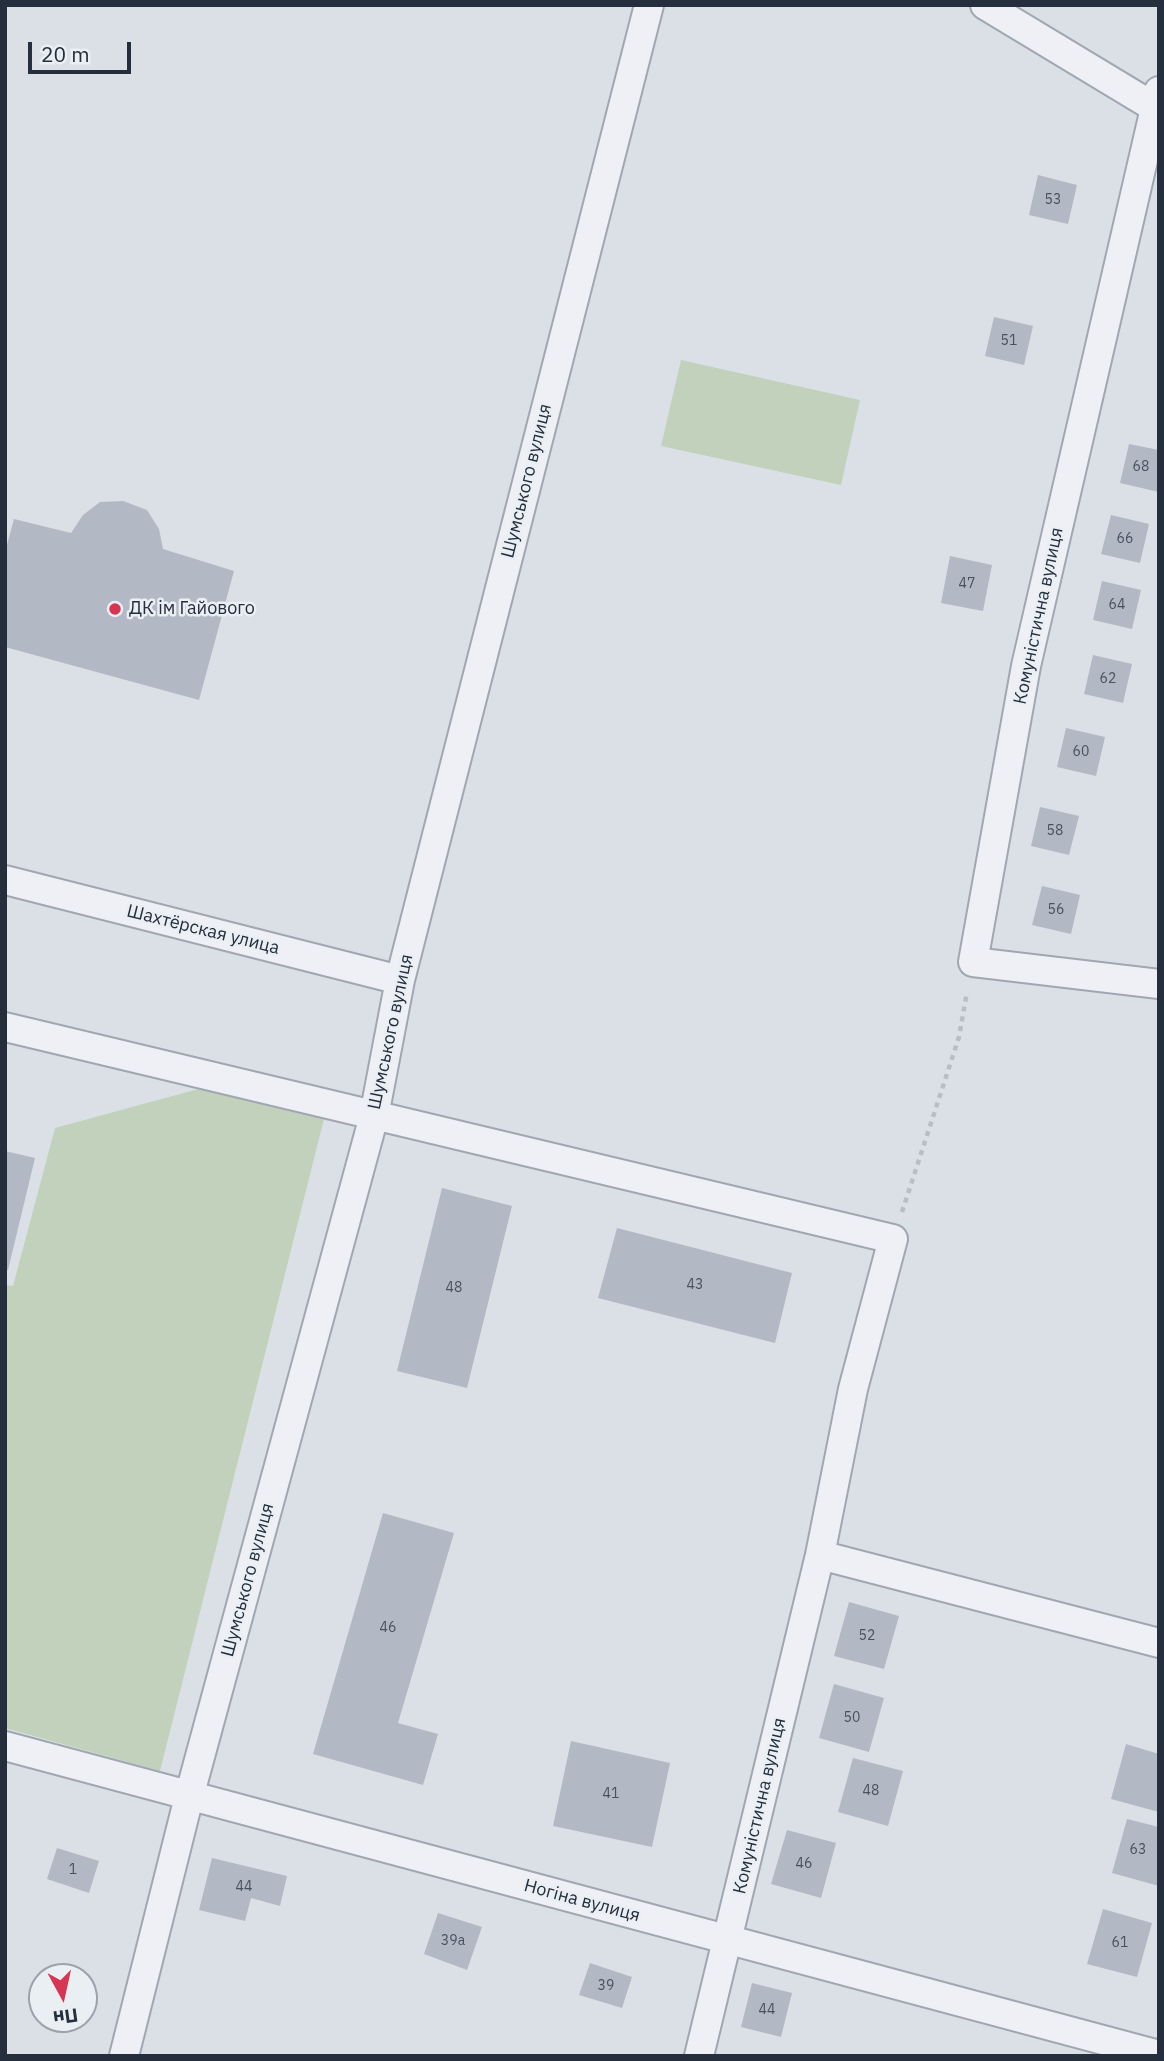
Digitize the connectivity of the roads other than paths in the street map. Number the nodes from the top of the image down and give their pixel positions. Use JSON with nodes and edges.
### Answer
{"nodes":[{"id":1,"x":649,"y":5,"type":"edge"},
{"id":2,"x":985,"y":5,"type":"edge"},
{"id":3,"x":1157,"y":104,"type":"edge"},
{"id":4,"x":5,"y":880,"type":"edge"},
{"id":5,"x":400,"y":980,"type":"junction"},
{"id":6,"x":1159,"y":984,"type":"edge"},
{"id":7,"x":5,"y":1027,"type":"edge"},
{"id":8,"x":374,"y":1116,"type":"junction"},
{"id":9,"x":820,"y":1555,"type":"junction"},
{"id":10,"x":1159,"y":1643,"type":"edge"},
{"id":11,"x":5,"y":1746,"type":"edge"},
{"id":12,"x":189,"y":1797,"type":"junction"},
{"id":13,"x":728,"y":1940,"type":"junction"},
{"id":14,"x":1159,"y":2055,"type":"edge"},
{"id":15,"x":124,"y":2056,"type":"edge"},
{"id":16,"x":699,"y":2056,"type":"edge"}],
"edges":[{"from":1,"to":5,"type":"street","name":"Шумського вулиця"},
{"from":2,"to":3,"type":"street"},
{"from":3,"to":6,"type":"street","name":"Комуністична вулиця"},
{"from":4,"to":5,"type":"street","name":"Шахтёрская улица"},
{"from":5,"to":8,"type":"street","name":"Шумського вулиця"},
{"from":7,"to":8,"type":"street"},
{"from":8,"to":9,"type":"street","name":"Комуністична вулиця"},
{"from":8,"to":12,"type":"street","name":"Шумського вулиця"},
{"from":9,"to":10,"type":"street"},
{"from":9,"to":13,"type":"street","name":"Комуністична вулиця"},
{"from":11,"to":12,"type":"street","name":"Ногіна вулиця"},
{"from":12,"to":13,"type":"street","name":"Ногіна вулиця"},
{"from":12,"to":15,"type":"street","name":"Шумського вулиця"},
{"from":13,"to":14,"type":"street","name":"Ногіна вулиця"},
{"from":13,"to":16,"type":"street","name":"Комуністична вулиця"}]}
